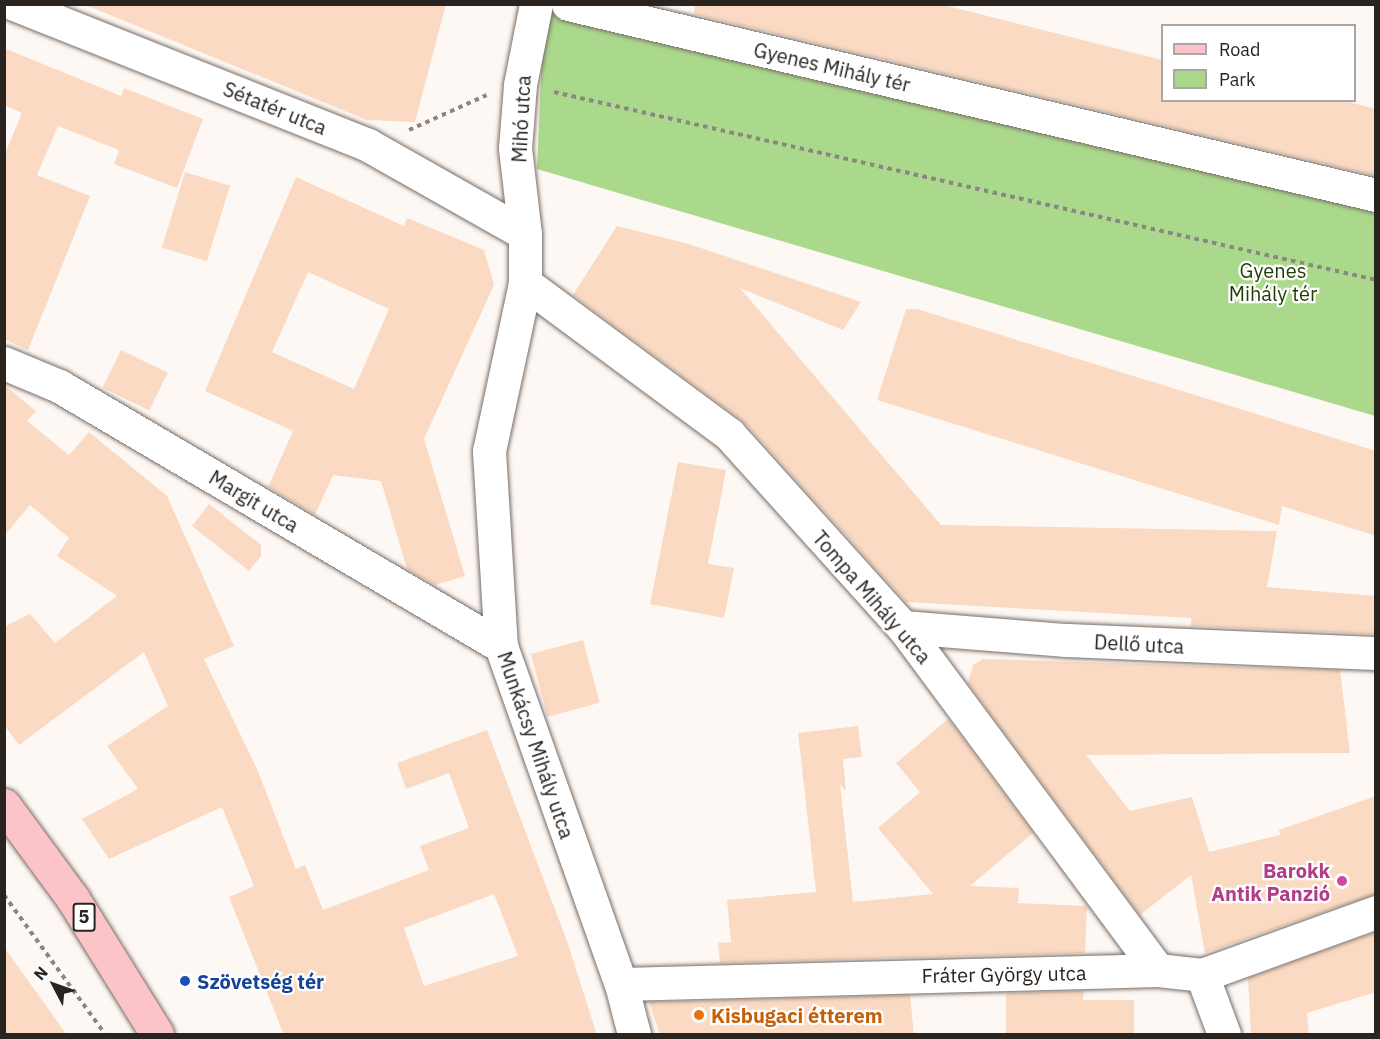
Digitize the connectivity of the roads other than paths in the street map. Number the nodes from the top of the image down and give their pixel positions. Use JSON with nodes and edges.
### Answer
{"nodes":[{"id":1,"x":14,"y":4,"type":"edge"},
{"id":2,"x":536,"y":4,"type":"edge"},
{"id":3,"x":568,"y":4,"type":"edge"},
{"id":4,"x":1376,"y":195,"type":"edge"},
{"id":5,"x":525,"y":234,"type":"junction"},
{"id":6,"x":525,"y":283,"type":"junction"},
{"id":7,"x":4,"y":363,"type":"edge"},
{"id":8,"x":903,"y":627,"type":"junction"},
{"id":9,"x":501,"y":646,"type":"junction"},
{"id":10,"x":1376,"y":653,"type":"edge"},
{"id":11,"x":4,"y":805,"type":"edge"},
{"id":12,"x":1376,"y":912,"type":"edge"},
{"id":13,"x":1158,"y":970,"type":"junction"},
{"id":14,"x":1202,"y":975,"type":"junction"},
{"id":15,"x":621,"y":984,"type":"junction"},
{"id":16,"x":156,"y":1035,"type":"edge"},
{"id":17,"x":634,"y":1035,"type":"edge"},
{"id":18,"x":1224,"y":1035,"type":"edge"}],
"edges":[{"from":1,"to":5,"type":"street","name":"Sétatér utca"},
{"from":2,"to":5,"type":"street","name":"Mihó utca"},
{"from":3,"to":4,"type":"street","name":"Gyenes Mihály tér"},
{"from":5,"to":6,"type":"street","name":"Munkácsy Mihály utca"},
{"from":6,"to":8,"type":"street","name":"Tompa Mihály utca"},
{"from":6,"to":9,"type":"street","name":"Munkácsy Mihály utca"},
{"from":7,"to":9,"type":"street","name":"Margit utca"},
{"from":8,"to":10,"type":"street","name":"Dellő utca"},
{"from":8,"to":13,"type":"street","name":"Tompa Mihály utca"},
{"from":9,"to":15,"type":"street","name":"Munkácsy Mihály utca"},
{"from":11,"to":16,"type":"main road","number":"5"},
{"from":12,"to":14,"type":"street","name":"Fráter György utca"},
{"from":13,"to":14,"type":"street","name":"Fráter György utca"},
{"from":13,"to":15,"type":"street","name":"Fráter György utca"},
{"from":14,"to":18,"type":"street"},
{"from":15,"to":17,"type":"street","name":"Munkácsy Mihály utca"}]}
